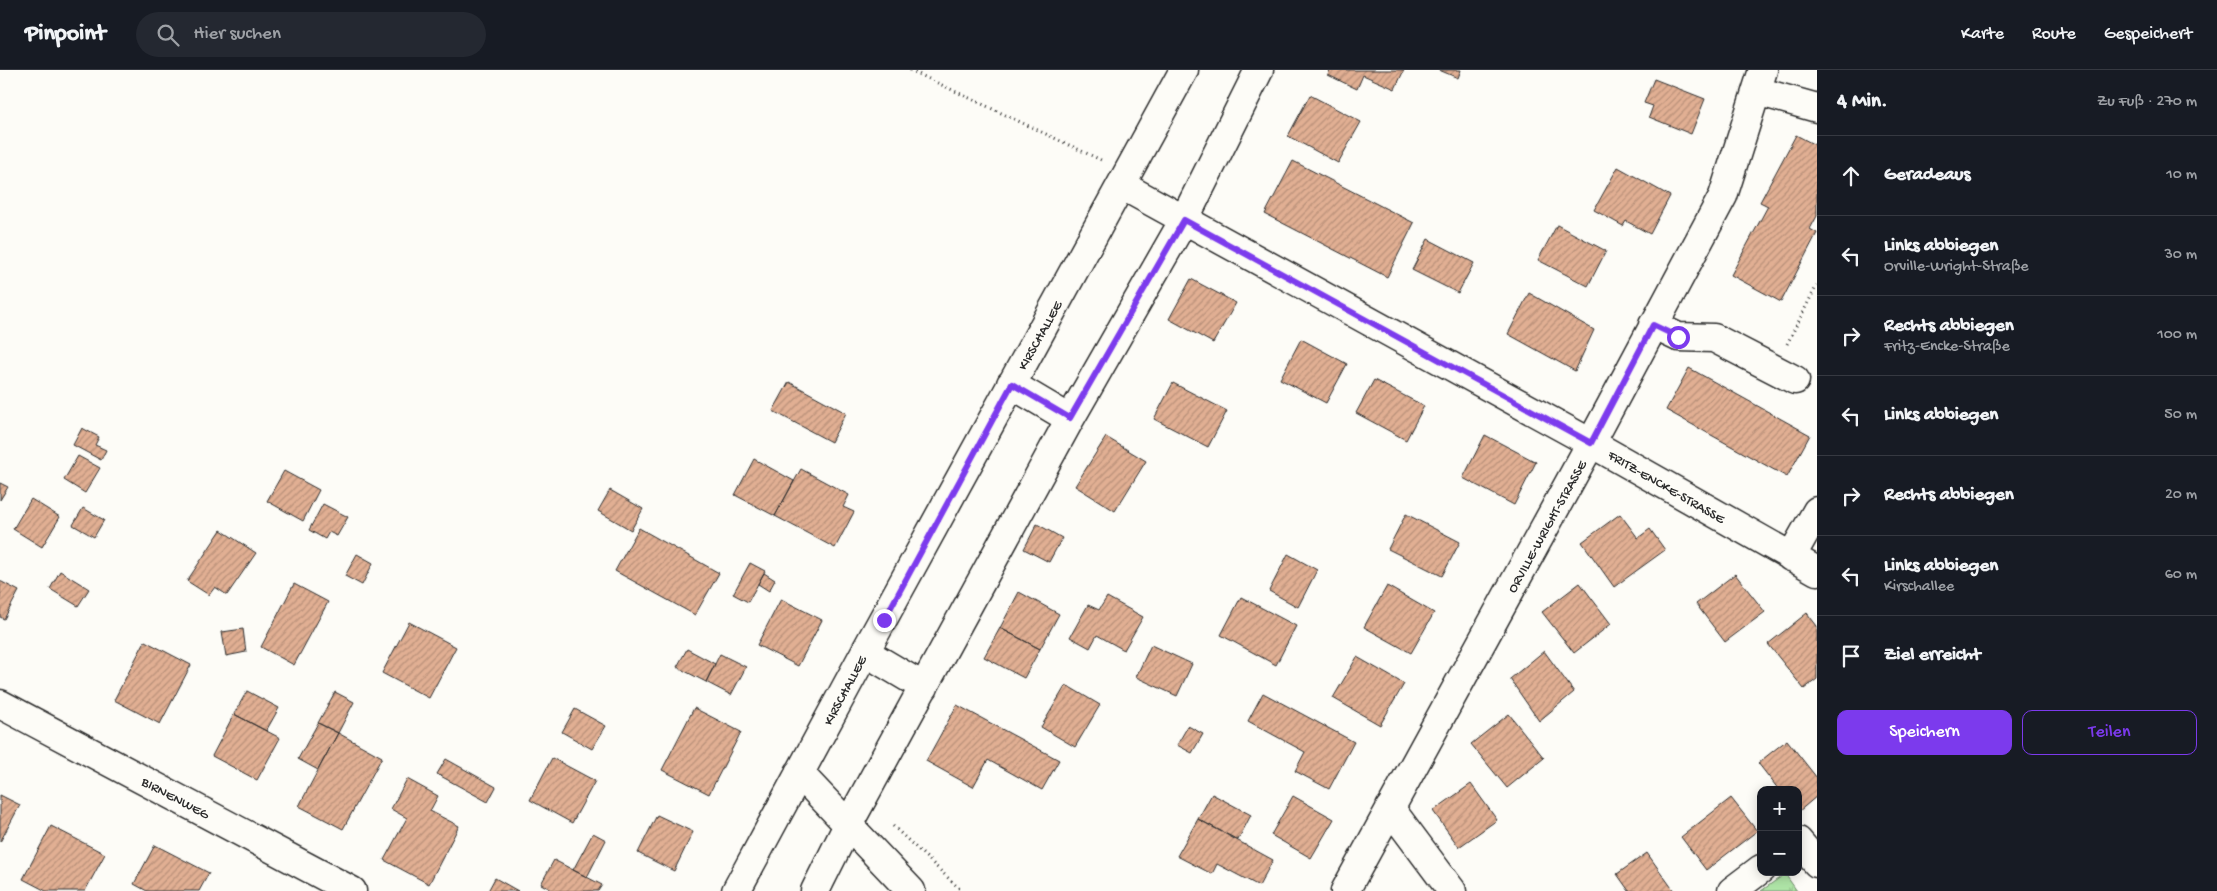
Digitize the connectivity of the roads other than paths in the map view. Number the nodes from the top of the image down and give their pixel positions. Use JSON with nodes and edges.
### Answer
{"nodes":[{"id":1,"x":1184,"y":70,"type":"edge"},
{"id":2,"x":1259,"y":70,"type":"edge"},
{"id":3,"x":1760,"y":80,"type":"edge"},
{"id":4,"x":1817,"y":108,"type":"edge"},
{"id":5,"x":1126,"y":180,"type":"junction"},
{"id":6,"x":1184,"y":220,"type":"junction"},
{"id":7,"x":1653,"y":325,"type":"junction"},
{"id":8,"x":1785,"y":375,"type":"road end"},
{"id":9,"x":1012,"y":384,"type":"junction"},
{"id":10,"x":1070,"y":418,"type":"junction"},
{"id":11,"x":1591,"y":443,"type":"junction"},
{"id":12,"x":1817,"y":511,"type":"edge"},
{"id":13,"x":1791,"y":557,"type":"junction"},
{"id":14,"x":1817,"y":571,"type":"edge"},
{"id":15,"x":865,"y":652,"type":"junction"},
{"id":16,"x":924,"y":687,"type":"junction"},
{"id":17,"x":0,"y":704,"type":"edge"},
{"id":18,"x":799,"y":773,"type":"junction"},
{"id":19,"x":1390,"y":808,"type":"junction"},
{"id":20,"x":848,"y":825,"type":"junction"},
{"id":21,"x":1802,"y":846,"type":"edge"},
{"id":22,"x":1817,"y":863,"type":"edge"},
{"id":23,"x":1757,"y":872,"type":"edge"},
{"id":24,"x":352,"y":891,"type":"edge"},
{"id":25,"x":736,"y":891,"type":"edge"},
{"id":26,"x":815,"y":891,"type":"edge"},
{"id":27,"x":911,"y":891,"type":"edge"},
{"id":28,"x":1345,"y":891,"type":"edge"},
{"id":29,"x":1452,"y":891,"type":"edge"},
{"id":30,"x":1732,"y":891,"type":"edge"}],
"edges":[{"from":1,"to":5,"type":"street","name":"KIRSCHALLEE"},
{"from":2,"to":6,"type":"street"},
{"from":3,"to":4,"type":"street"},
{"from":3,"to":7,"type":"street","name":"ORVILLE-WRIGHT-STRASSE"},
{"from":5,"to":6,"type":"street","name":"FRITZ-ENCKE-STRASSE"},
{"from":5,"to":9,"type":"street","name":"KIRSCHALLEE"},
{"from":6,"to":10,"type":"street"},
{"from":6,"to":11,"type":"street","name":"FRITZ-ENCKE-STRASSE"},
{"from":7,"to":8,"type":"street"},
{"from":7,"to":11,"type":"street","name":"ORVILLE-WRIGHT-STRASSE"},
{"from":9,"to":10,"type":"street"},
{"from":9,"to":15,"type":"street","name":"KIRSCHALLEE"},
{"from":10,"to":16,"type":"street"},
{"from":11,"to":13,"type":"street","name":"FRITZ-ENCKE-STRASSE"},
{"from":11,"to":19,"type":"street","name":"ORVILLE-WRIGHT-STRASSE"},
{"from":12,"to":13,"type":"street"},
{"from":13,"to":14,"type":"street","name":"FRITZ-ENCKE-STRASSE"},
{"from":15,"to":16,"type":"street"},
{"from":15,"to":18,"type":"street","name":"KIRSCHALLEE"},
{"from":16,"to":20,"type":"street"},
{"from":17,"to":24,"type":"street","name":"BIRNENWEG"},
{"from":18,"to":20,"type":"street"},
{"from":18,"to":25,"type":"street","name":"KIRSCHALLEE"},
{"from":19,"to":28,"type":"street","name":"ORVILLE-WRIGHT-STRASSE"},
{"from":19,"to":29,"type":"street"},
{"from":20,"to":26,"type":"street"},
{"from":20,"to":27,"type":"street"},
{"from":21,"to":22,"type":"street"},
{"from":23,"to":30,"type":"street"}]}
